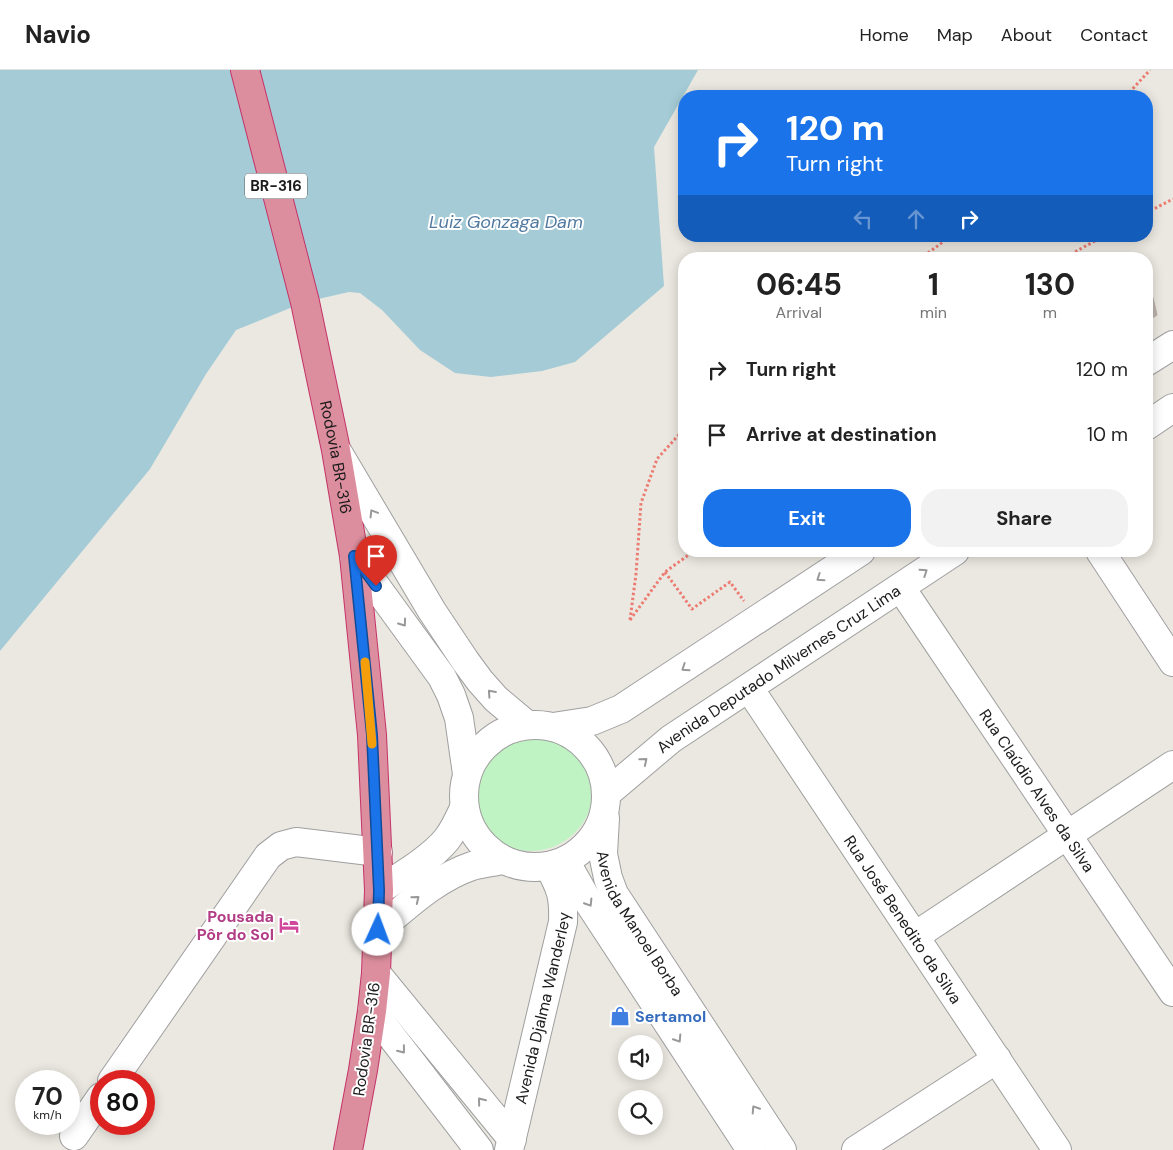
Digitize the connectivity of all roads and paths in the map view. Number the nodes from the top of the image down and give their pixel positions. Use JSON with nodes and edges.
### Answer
{"nodes":[{"id":1,"x":245,"y":70,"type":"edge"},
{"id":2,"x":1150,"y":70,"type":"edge"},
{"id":3,"x":1132,"y":90,"type":"edge"},
{"id":4,"x":1173,"y":199,"type":"edge"},
{"id":5,"x":1153,"y":209,"type":"edge"},
{"id":6,"x":944,"y":242,"type":"edge"},
{"id":7,"x":1093,"y":242,"type":"edge"},
{"id":8,"x":930,"y":252,"type":"edge"},
{"id":9,"x":1075,"y":252,"type":"edge"},
{"id":10,"x":1173,"y":344,"type":"edge"},
{"id":11,"x":1153,"y":357,"type":"edge"},
{"id":12,"x":1173,"y":408,"type":"edge"},
{"id":13,"x":1153,"y":421,"type":"edge"},
{"id":14,"x":678,"y":436,"type":"edge"},
{"id":15,"x":336,"y":450,"type":"junction"},
{"id":16,"x":354,"y":556,"type":"junction"},
{"id":17,"x":686,"y":557,"type":"edge"},
{"id":18,"x":852,"y":557,"type":"edge"},
{"id":19,"x":946,"y":557,"type":"edge"},
{"id":20,"x":1104,"y":557,"type":"edge"},
{"id":21,"x":665,"y":572,"type":"junction"},
{"id":22,"x":730,"y":582,"type":"dead end"},
{"id":23,"x":901,"y":588,"type":"junction"},
{"id":24,"x":1170,"y":651,"type":"edge"},
{"id":25,"x":749,"y":688,"type":"junction"},
{"id":26,"x":540,"y":726,"type":"junction"},
{"id":27,"x":1173,"y":765,"type":"edge"},
{"id":28,"x":467,"y":774,"type":"junction"},
{"id":29,"x":606,"y":803,"type":"junction"},
{"id":30,"x":464,"y":808,"type":"junction"},
{"id":31,"x":1068,"y":835,"type":"junction"},
{"id":32,"x":378,"y":852,"type":"junction"},
{"id":33,"x":503,"y":860,"type":"junction"},
{"id":34,"x":557,"y":864,"type":"junction"},
{"id":35,"x":379,"y":890,"type":"junction"},
{"id":36,"x":378,"y":930,"type":"junction"},
{"id":37,"x":915,"y":936,"type":"junction"},
{"id":38,"x":376,"y":973,"type":"junction"},
{"id":39,"x":1173,"y":992,"type":"edge"},
{"id":40,"x":372,"y":1011,"type":"junction"},
{"id":41,"x":997,"y":1059,"type":"junction"},
{"id":42,"x":120,"y":1070,"type":"edge"},
{"id":43,"x":90,"y":1113,"type":"edge"},
{"id":44,"x":74,"y":1136,"type":"dead end"},
{"id":45,"x":510,"y":1144,"type":"edge"},
{"id":46,"x":348,"y":1150,"type":"edge"},
{"id":47,"x":479,"y":1150,"type":"edge"},
{"id":48,"x":750,"y":1150,"type":"edge"},
{"id":49,"x":782,"y":1150,"type":"edge"},
{"id":50,"x":856,"y":1150,"type":"edge"},
{"id":51,"x":1057,"y":1150,"type":"edge"}],
"edges":[{"from":1,"to":15,"type":"highway","name":"Rodovia BR-316","number":"BR-316"},
{"from":2,"to":3,"type":"path"},
{"from":4,"to":5,"type":"path"},
{"from":6,"to":8,"type":"path"},
{"from":7,"to":9,"type":"path"},
{"from":10,"to":11,"type":"street"},
{"from":12,"to":13,"type":"street"},
{"from":14,"to":21,"type":"path"},
{"from":15,"to":16,"type":"highway","name":"Rodovia BR-316","number":"BR-316"},
{"from":26,"to":15,"type":"street","one_way":true},
{"from":16,"to":28,"type":"street","one_way":true},
{"from":16,"to":32,"type":"highway","name":"Rodovia BR-316","number":"BR-316"},
{"from":17,"to":21,"type":"path"},
{"from":18,"to":26,"type":"street","one_way":true},
{"from":23,"to":19,"type":"street","name":"Avenida Deputado Milvernes Cruz Lima","one_way":true},
{"from":20,"to":24,"type":"street"},
{"from":21,"to":22,"type":"path"},
{"from":23,"to":25,"type":"street","name":"Avenida Deputado Milvernes Cruz Lima"},
{"from":23,"to":31,"type":"street","name":"Rua Claúdio Alves da Silva"},
{"from":29,"to":25,"type":"street","name":"Avenida Deputado Milvernes Cruz Lima","one_way":true},
{"from":25,"to":37,"type":"street","name":"Rua José Benedito da Silva"},
{"from":26,"to":28,"type":"street"},
{"from":26,"to":29,"type":"street"},
{"from":27,"to":31,"type":"street"},
{"from":28,"to":30,"type":"street"},
{"from":29,"to":34,"type":"street"},
{"from":49,"to":29,"type":"street","name":"Avenida Manoel Borba","one_way":true},
{"from":30,"to":33,"type":"street"},
{"from":30,"to":35,"type":"street"},
{"from":31,"to":37,"type":"street"},
{"from":31,"to":39,"type":"street","name":"Rua Claúdio Alves da Silva"},
{"from":32,"to":35,"type":"highway","name":"Rodovia BR-316","number":"BR-316"},
{"from":32,"to":42,"type":"street"},
{"from":33,"to":34,"type":"street"},
{"from":36,"to":33,"type":"street","one_way":true},
{"from":34,"to":45,"type":"street","name":"Avenida Djalma Wanderley"},
{"from":34,"to":48,"type":"street","name":"Avenida Manoel Borba","one_way":true},
{"from":35,"to":36,"type":"highway","name":"Rodovia BR-316","number":"BR-316"},
{"from":36,"to":38,"type":"highway","name":"Rodovia BR-316","number":"BR-316"},
{"from":37,"to":41,"type":"street","name":"Rua José Benedito da Silva"},
{"from":38,"to":40,"type":"highway","name":"Rodovia BR-316","number":"BR-316"},
{"from":45,"to":38,"type":"street","one_way":true},
{"from":40,"to":46,"type":"highway","name":"Rodovia BR-316","number":"BR-316"},
{"from":40,"to":47,"type":"street","one_way":true},
{"from":41,"to":50,"type":"street"},
{"from":41,"to":51,"type":"street","name":"Rua José Benedito da Silva"},
{"from":43,"to":44,"type":"street"}]}
